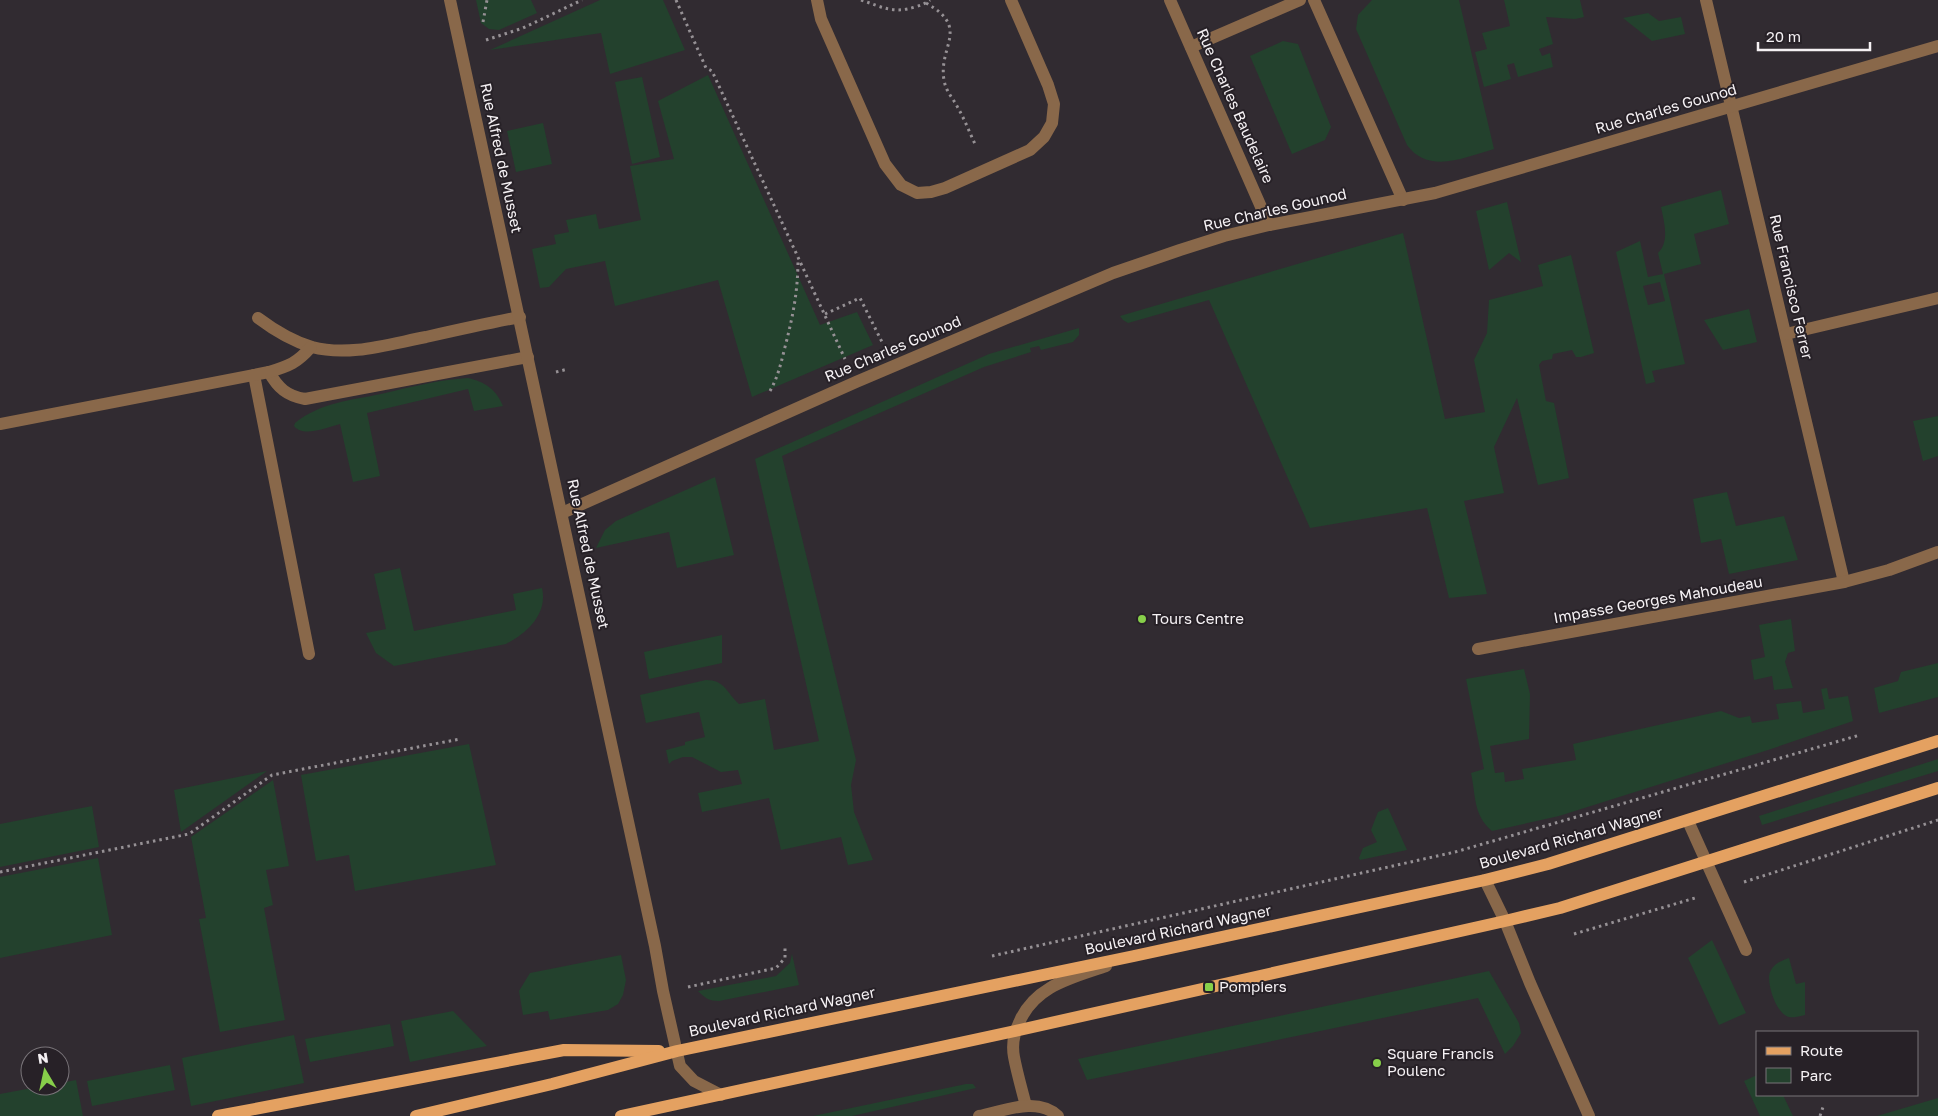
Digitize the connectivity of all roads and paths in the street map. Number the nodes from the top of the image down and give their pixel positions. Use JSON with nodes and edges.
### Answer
{"nodes":[{"id":1,"x":450,"y":0,"type":"edge"},
{"id":2,"x":582,"y":0,"type":"edge"},
{"id":3,"x":676,"y":0,"type":"edge"},
{"id":4,"x":816,"y":0,"type":"edge"},
{"id":5,"x":861,"y":0,"type":"edge"},
{"id":6,"x":930,"y":0,"type":"edge"},
{"id":7,"x":1011,"y":0,"type":"edge"},
{"id":8,"x":1170,"y":0,"type":"edge"},
{"id":9,"x":1300,"y":0,"type":"edge"},
{"id":10,"x":1314,"y":0,"type":"edge"},
{"id":11,"x":1706,"y":0,"type":"edge"},
{"id":12,"x":926,"y":3,"type":"junction"},
{"id":13,"x":480,"y":42,"type":"dead end"},
{"id":14,"x":1191,"y":46,"type":"junction"},
{"id":15,"x":1938,"y":46,"type":"edge"},
{"id":16,"x":1731,"y":107,"type":"junction"},
{"id":17,"x":987,"y":170,"type":"junction"},
{"id":18,"x":1403,"y":200,"type":"junction"},
{"id":19,"x":1269,"y":225,"type":"junction"},
{"id":20,"x":798,"y":257,"type":"junction"},
{"id":21,"x":1938,"y":298,"type":"edge"},
{"id":22,"x":825,"y":314,"type":"junction"},
{"id":23,"x":520,"y":317,"type":"junction"},
{"id":24,"x":258,"y":318,"type":"dead end"},
{"id":25,"x":1786,"y":334,"type":"junction"},
{"id":26,"x":882,"y":342,"type":"dead end"},
{"id":27,"x":311,"y":347,"type":"junction"},
{"id":28,"x":528,"y":357,"type":"junction"},
{"id":29,"x":845,"y":359,"type":"dead end"},
{"id":30,"x":269,"y":372,"type":"junction"},
{"id":31,"x":254,"y":375,"type":"junction"},
{"id":32,"x":768,"y":394,"type":"dead end"},
{"id":33,"x":0,"y":424,"type":"edge"},
{"id":34,"x":562,"y":513,"type":"junction"},
{"id":35,"x":1938,"y":552,"type":"edge"},
{"id":36,"x":1844,"y":582,"type":"junction"},
{"id":37,"x":1478,"y":649,"type":"dead end"},
{"id":38,"x":309,"y":654,"type":"dead end"},
{"id":39,"x":1863,"y":735,"type":"dead end"},
{"id":40,"x":460,"y":739,"type":"dead end"},
{"id":41,"x":1938,"y":741,"type":"edge"},
{"id":42,"x":1938,"y":788,"type":"edge"},
{"id":43,"x":1688,"y":821,"type":"junction"},
{"id":44,"x":1707,"y":861,"type":"junction"},
{"id":45,"x":0,"y":872,"type":"edge"},
{"id":46,"x":1485,"y":880,"type":"junction"},
{"id":47,"x":1505,"y":921,"type":"junction"},
{"id":48,"x":785,"y":945,"type":"dead end"},
{"id":49,"x":1746,"y":950,"type":"dead end"},
{"id":50,"x":1134,"y":956,"type":"junction"},
{"id":51,"x":989,"y":957,"type":"dead end"},
{"id":52,"x":680,"y":988,"type":"dead end"},
{"id":53,"x":1015,"y":1031,"type":"junction"},
{"id":54,"x":677,"y":1051,"type":"junction"},
{"id":55,"x":721,"y":1095,"type":"junction"},
{"id":56,"x":1026,"y":1106,"type":"junction"},
{"id":57,"x":1823,"y":1107,"type":"dead end"},
{"id":58,"x":218,"y":1116,"type":"edge"},
{"id":59,"x":416,"y":1116,"type":"edge"},
{"id":60,"x":627,"y":1116,"type":"edge"},
{"id":61,"x":979,"y":1116,"type":"edge"},
{"id":62,"x":1058,"y":1116,"type":"edge"},
{"id":63,"x":1589,"y":1116,"type":"edge"},
{"id":64,"x":1820,"y":1116,"type":"edge"}],
"edges":[{"from":1,"to":23,"type":"street","name":"Rue Alfred de Musset"},
{"from":2,"to":13,"type":"path"},
{"from":3,"to":20,"type":"path"},
{"from":4,"to":17,"type":"street"},
{"from":5,"to":12,"type":"path"},
{"from":6,"to":12,"type":"path"},
{"from":7,"to":17,"type":"street"},
{"from":8,"to":14,"type":"street","name":"Rue Charles Baudelaire"},
{"from":9,"to":14,"type":"street"},
{"from":10,"to":18,"type":"street"},
{"from":11,"to":16,"type":"street","name":"Rue Francisco Ferrer"},
{"from":12,"to":17,"type":"path"},
{"from":14,"to":19,"type":"street","name":"Rue Charles Baudelaire"},
{"from":15,"to":16,"type":"street","name":"Rue Charles Gounod"},
{"from":16,"to":18,"type":"street","name":"Rue Charles Gounod"},
{"from":16,"to":25,"type":"street","name":"Rue Francisco Ferrer"},
{"from":18,"to":19,"type":"street","name":"Rue Charles Gounod"},
{"from":19,"to":34,"type":"street","name":"Rue Charles Gounod"},
{"from":20,"to":22,"type":"path"},
{"from":20,"to":32,"type":"path"},
{"from":21,"to":25,"type":"street"},
{"from":22,"to":26,"type":"path"},
{"from":22,"to":29,"type":"path"},
{"from":23,"to":27,"type":"street"},
{"from":23,"to":28,"type":"street","name":"Rue Alfred de Musset"},
{"from":24,"to":27,"type":"street"},
{"from":25,"to":36,"type":"street","name":"Rue Francisco Ferrer"},
{"from":27,"to":30,"type":"street"},
{"from":28,"to":30,"type":"street"},
{"from":28,"to":34,"type":"street","name":"Rue Alfred de Musset"},
{"from":30,"to":31,"type":"street"},
{"from":31,"to":33,"type":"street"},
{"from":31,"to":38,"type":"street"},
{"from":34,"to":54,"type":"street","name":"Rue Alfred de Musset"},
{"from":35,"to":36,"type":"street","name":"Impasse Georges Mahoudeau"},
{"from":36,"to":37,"type":"street","name":"Impasse Georges Mahoudeau"},
{"from":39,"to":51,"type":"path","name":"Boulevard Richard Wagner"},
{"from":40,"to":45,"type":"path"},
{"from":41,"to":43,"type":"main road","name":"Boulevard Richard Wagner"},
{"from":42,"to":44,"type":"main road"},
{"from":43,"to":44,"type":"street"},
{"from":43,"to":46,"type":"main road","name":"Boulevard Richard Wagner"},
{"from":44,"to":47,"type":"main road"},
{"from":44,"to":49,"type":"street"},
{"from":46,"to":47,"type":"street"},
{"from":46,"to":50,"type":"main road","name":"Boulevard Richard Wagner"},
{"from":47,"to":53,"type":"main road"},
{"from":47,"to":63,"type":"street"},
{"from":48,"to":52,"type":"path"},
{"from":50,"to":53,"type":"street"},
{"from":50,"to":54,"type":"main road","name":"Boulevard Richard Wagner"},
{"from":53,"to":55,"type":"main road"},
{"from":53,"to":56,"type":"street"},
{"from":54,"to":55,"type":"street","name":"Rue Alfred de Musset"},
{"from":54,"to":58,"type":"main road"},
{"from":54,"to":59,"type":"main road","name":"Boulevard Richard Wagner"},
{"from":55,"to":60,"type":"main road"},
{"from":56,"to":61,"type":"street"},
{"from":56,"to":62,"type":"street"},
{"from":57,"to":64,"type":"path"}]}
